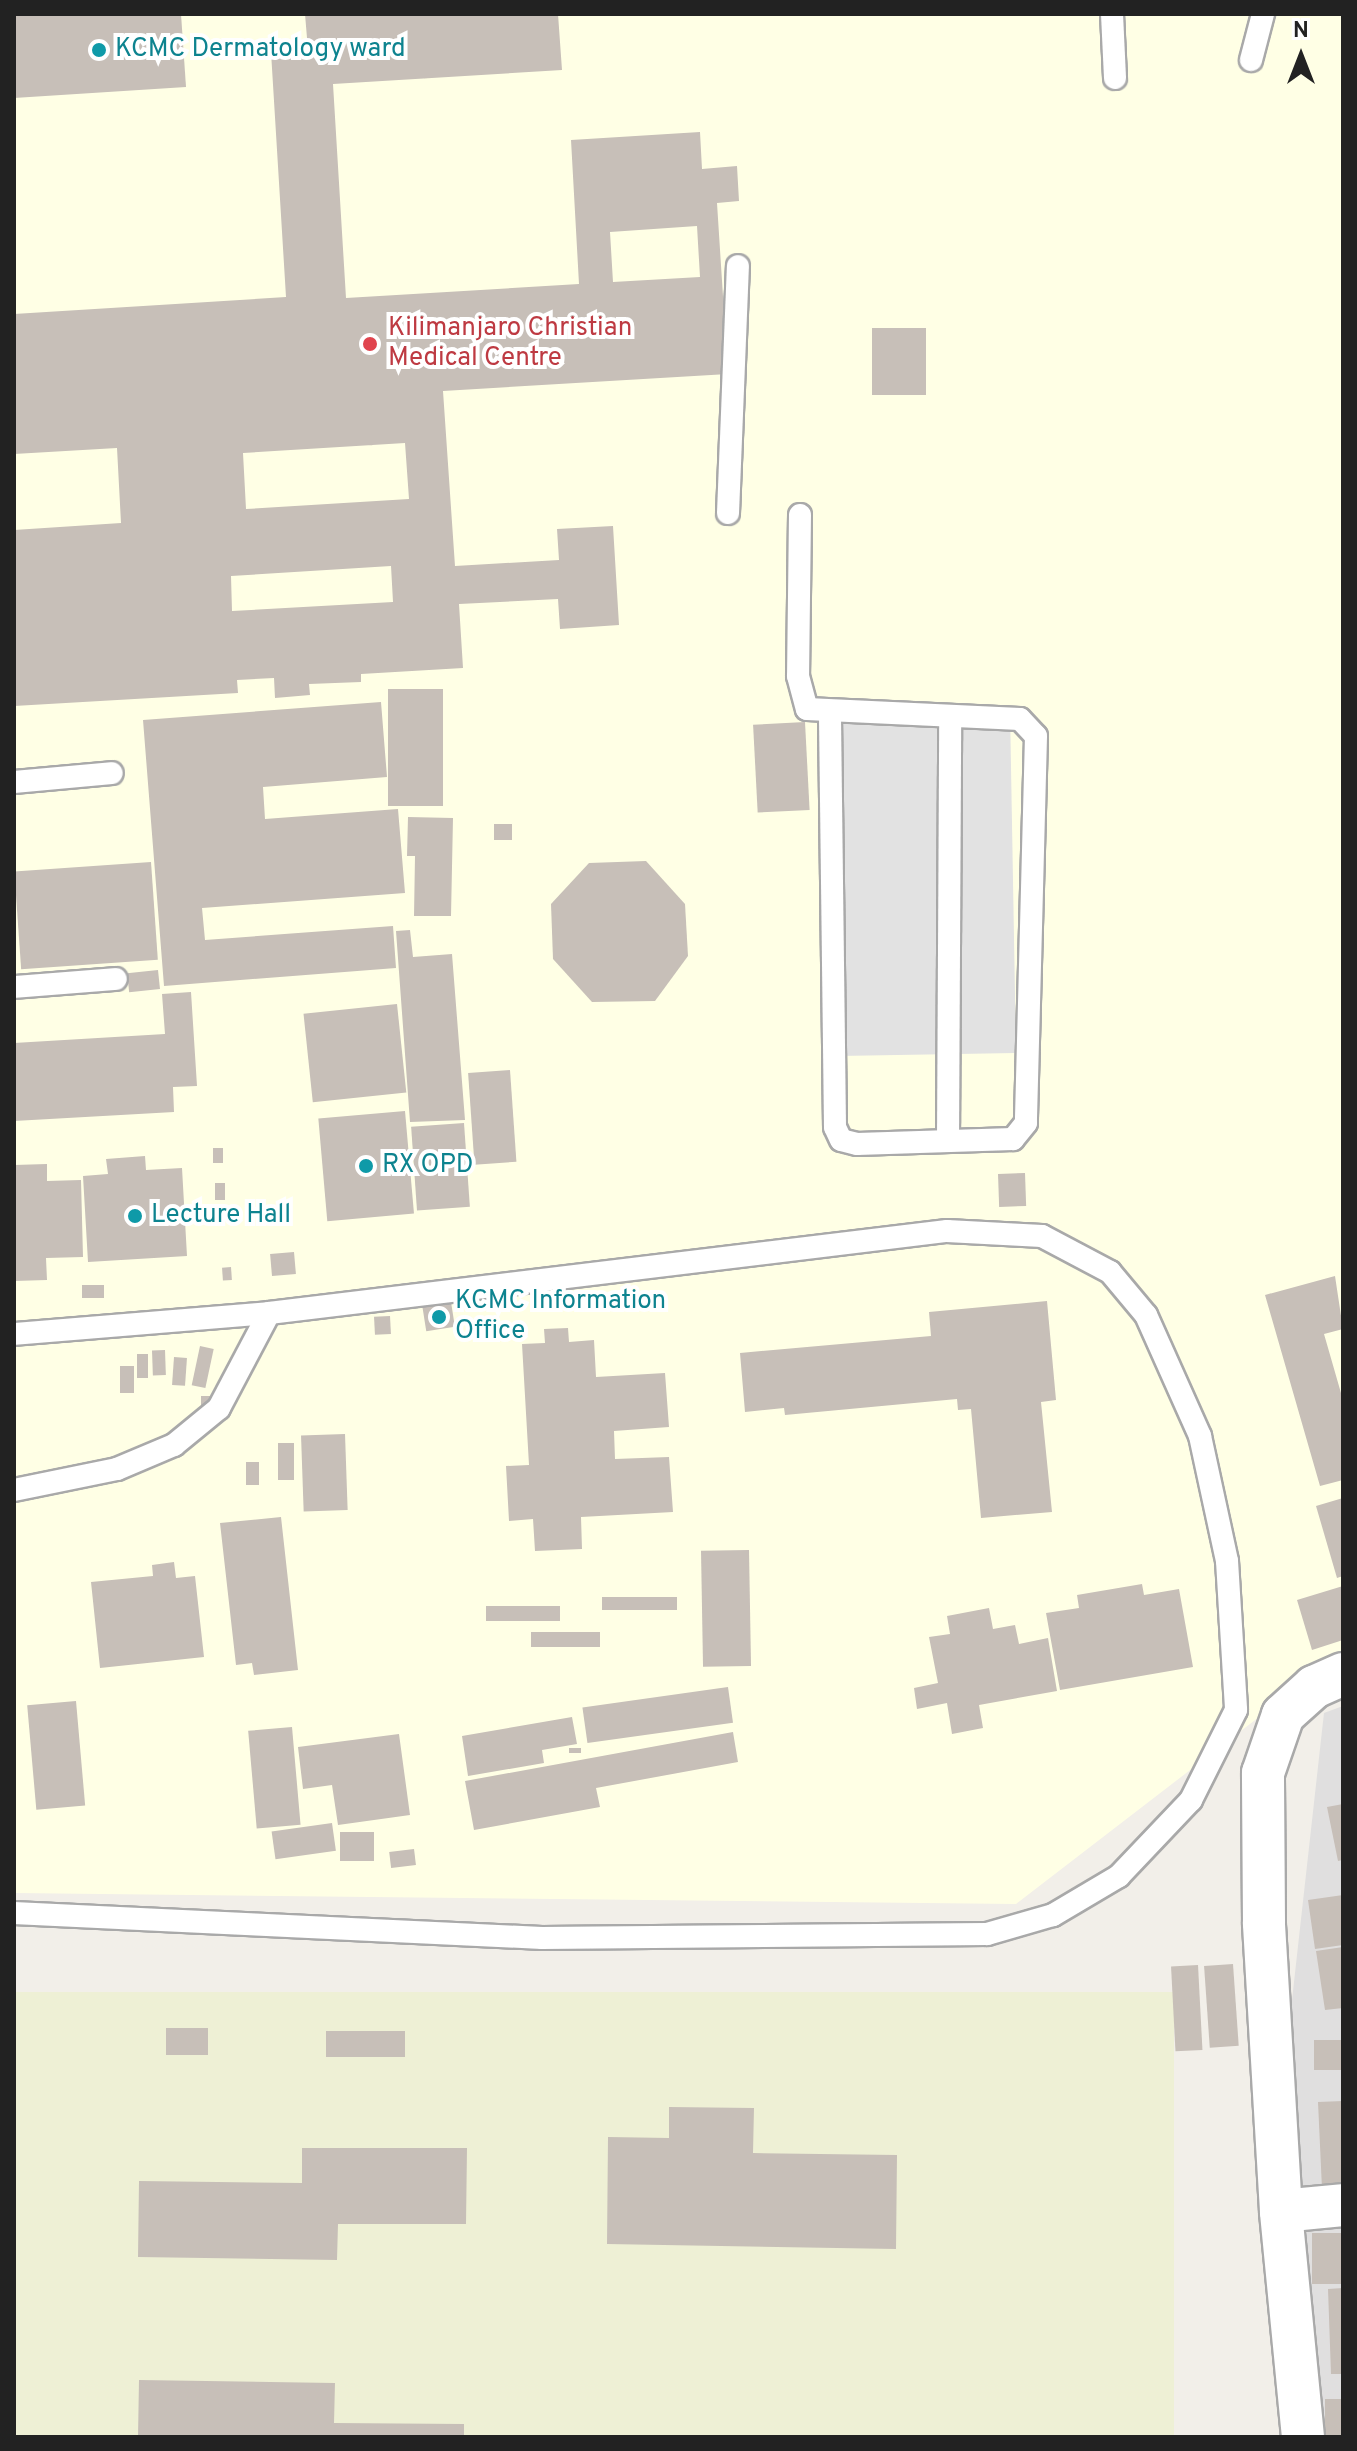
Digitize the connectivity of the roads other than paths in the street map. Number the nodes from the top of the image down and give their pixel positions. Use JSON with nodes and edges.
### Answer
{"nodes":[{"id":1,"x":1112,"y":14,"type":"edge"},
{"id":2,"x":1263,"y":14,"type":"edge"},
{"id":3,"x":1251,"y":60,"type":"dead end"},
{"id":4,"x":1115,"y":78,"type":"dead end"},
{"id":5,"x":738,"y":266,"type":"dead end"},
{"id":6,"x":728,"y":513,"type":"dead end"},
{"id":7,"x":800,"y":515,"type":"dead end"},
{"id":8,"x":830,"y":714,"type":"junction"},
{"id":9,"x":950,"y":718,"type":"junction"},
{"id":10,"x":112,"y":773,"type":"dead end"},
{"id":11,"x":14,"y":782,"type":"edge"},
{"id":12,"x":116,"y":979,"type":"dead end"},
{"id":13,"x":14,"y":987,"type":"edge"},
{"id":14,"x":948,"y":1141,"type":"junction"},
{"id":15,"x":269,"y":1313,"type":"junction"},
{"id":16,"x":14,"y":1334,"type":"edge"},
{"id":17,"x":14,"y":1490,"type":"edge"},
{"id":18,"x":1343,"y":1674,"type":"edge"},
{"id":19,"x":14,"y":1913,"type":"edge"},
{"id":20,"x":1343,"y":2205,"type":"edge"},
{"id":21,"x":1281,"y":2211,"type":"junction"},
{"id":22,"x":1303,"y":2437,"type":"edge"}],
"edges":[{"from":1,"to":4,"type":"lane"},
{"from":2,"to":3,"type":"lane"},
{"from":5,"to":6,"type":"lane"},
{"from":7,"to":8,"type":"lane"},
{"from":8,"to":9,"type":"lane"},
{"from":8,"to":14,"type":"lane"},
{"from":9,"to":14,"type":"lane"},
{"from":9,"to":14,"type":"lane"},
{"from":10,"to":11,"type":"lane"},
{"from":12,"to":13,"type":"lane"},
{"from":15,"to":16,"type":"lane"},
{"from":15,"to":17,"type":"lane"},
{"from":15,"to":19,"type":"lane"},
{"from":18,"to":21,"type":"street"},
{"from":20,"to":21,"type":"street"},
{"from":21,"to":22,"type":"street"}]}
